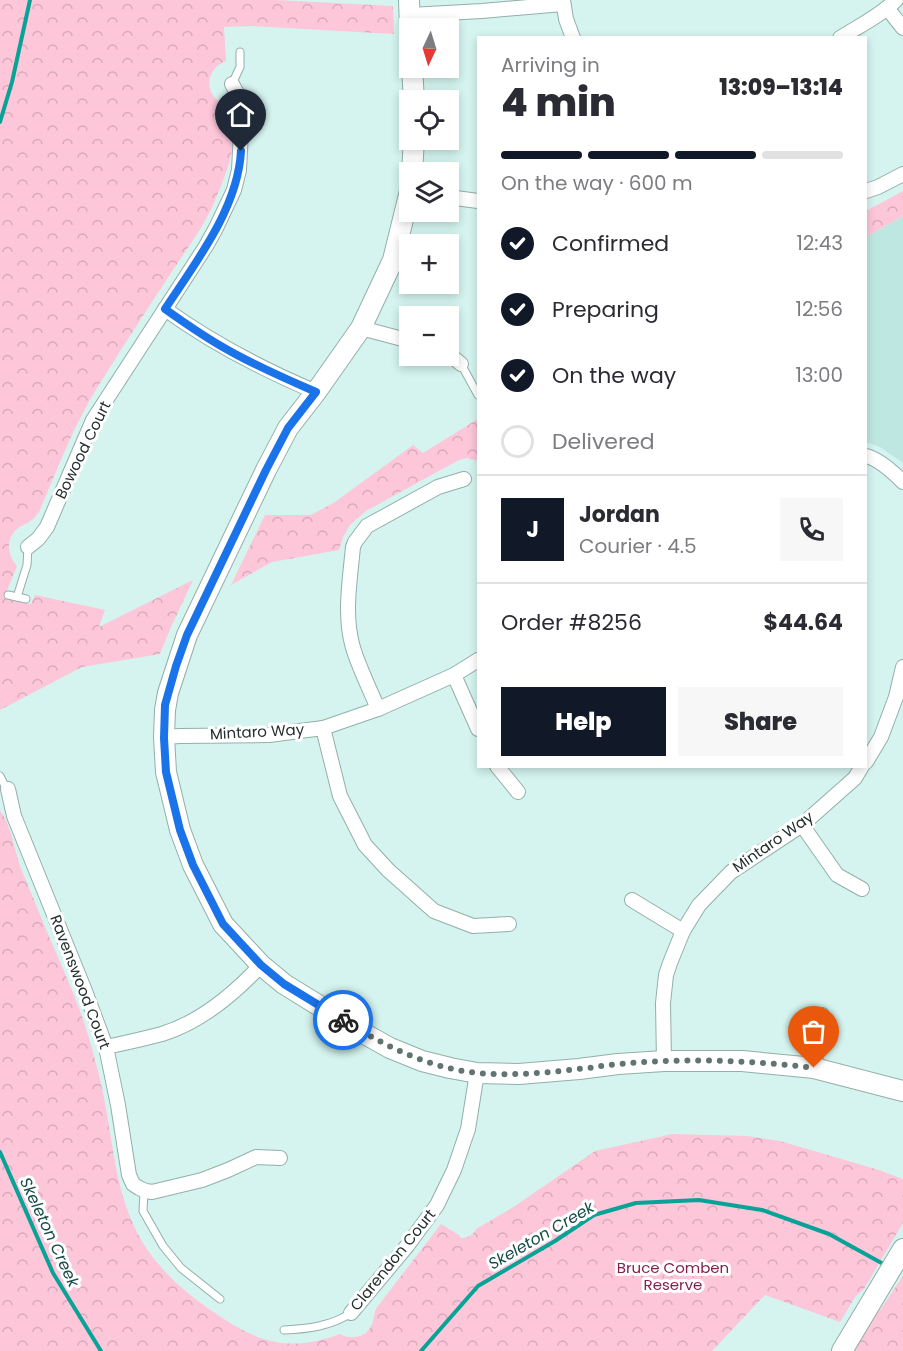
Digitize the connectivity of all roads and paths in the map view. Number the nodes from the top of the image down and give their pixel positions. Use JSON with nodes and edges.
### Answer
{"nodes":[{"id":1,"x":563,"y":2,"type":"edge"},
{"id":2,"x":891,"y":4,"type":"edge"},
{"id":3,"x":410,"y":14,"type":"edge"},
{"id":4,"x":903,"y":28,"type":"edge"},
{"id":5,"x":572,"y":36,"type":"edge"},
{"id":6,"x":843,"y":36,"type":"edge"},
{"id":7,"x":240,"y":52,"type":"dead end"},
{"id":8,"x":232,"y":84,"type":"joint"},
{"id":9,"x":903,"y":174,"type":"edge"},
{"id":10,"x":867,"y":191,"type":"edge"},
{"id":11,"x":459,"y":198,"type":"edge"},
{"id":12,"x":477,"y":201,"type":"edge"},
{"id":13,"x":402,"y":222,"type":"edge"},
{"id":14,"x":165,"y":309,"type":"junction"},
{"id":15,"x":361,"y":328,"type":"junction"},
{"id":16,"x":399,"y":338,"type":"edge"},
{"id":17,"x":460,"y":364,"type":"edge"},
{"id":18,"x":316,"y":392,"type":"junction"},
{"id":19,"x":477,"y":393,"type":"edge"},
{"id":20,"x":867,"y":456,"type":"edge"},
{"id":21,"x":464,"y":479,"type":"dead end"},
{"id":22,"x":903,"y":482,"type":"edge"},
{"id":23,"x":28,"y":547,"type":"joint"},
{"id":24,"x":8,"y":595,"type":"dead end"},
{"id":25,"x":17,"y":597,"type":"junction"},
{"id":26,"x":26,"y":599,"type":"dead end"},
{"id":27,"x":477,"y":661,"type":"edge"},
{"id":28,"x":903,"y":667,"type":"edge"},
{"id":29,"x":454,"y":675,"type":"junction"},
{"id":30,"x":378,"y":709,"type":"junction"},
{"id":31,"x":477,"y":727,"type":"edge"},
{"id":32,"x":323,"y":728,"type":"junction"},
{"id":33,"x":164,"y":738,"type":"junction"},
{"id":34,"x":867,"y":760,"type":"edge"},
{"id":35,"x":499,"y":768,"type":"edge"},
{"id":36,"x":861,"y":768,"type":"edge"},
{"id":37,"x":0,"y":776,"type":"edge"},
{"id":38,"x":8,"y":789,"type":"joint"},
{"id":39,"x":518,"y":792,"type":"dead end"},
{"id":40,"x":802,"y":825,"type":"junction"},
{"id":41,"x":862,"y":889,"type":"dead end"},
{"id":42,"x":632,"y":900,"type":"dead end"},
{"id":43,"x":509,"y":924,"type":"dead end"},
{"id":44,"x":683,"y":931,"type":"junction"},
{"id":45,"x":261,"y":965,"type":"junction"},
{"id":46,"x":822,"y":1015,"type":"dead end"},
{"id":47,"x":106,"y":1047,"type":"junction"},
{"id":48,"x":664,"y":1061,"type":"junction"},
{"id":49,"x":814,"y":1068,"type":"junction"},
{"id":50,"x":477,"y":1073,"type":"junction"},
{"id":51,"x":903,"y":1091,"type":"edge"},
{"id":52,"x":280,"y":1158,"type":"dead end"},
{"id":53,"x":144,"y":1191,"type":"junction"},
{"id":54,"x":903,"y":1249,"type":"edge"},
{"id":55,"x":220,"y":1299,"type":"dead end"},
{"id":56,"x":351,"y":1313,"type":"joint"},
{"id":57,"x":284,"y":1330,"type":"dead end"},
{"id":58,"x":842,"y":1351,"type":"edge"}],
"edges":[{"from":1,"to":3,"type":"street"},
{"from":1,"to":5,"type":"street"},
{"from":2,"to":4,"type":"street"},
{"from":2,"to":6,"type":"street"},
{"from":7,"to":8,"type":"lane"},
{"from":8,"to":14,"type":"street","name":"Bowood Court"},
{"from":9,"to":10,"type":"street"},
{"from":11,"to":12,"type":"street"},
{"from":13,"to":15,"type":"street"},
{"from":14,"to":18,"type":"street"},
{"from":14,"to":23,"type":"street","name":"Bowood Court"},
{"from":15,"to":16,"type":"street"},
{"from":15,"to":18,"type":"street"},
{"from":17,"to":19,"type":"lane"},
{"from":18,"to":33,"type":"street"},
{"from":20,"to":22,"type":"street"},
{"from":21,"to":30,"type":"street"},
{"from":23,"to":25,"type":"lane","name":"Bowood Court"},
{"from":24,"to":25,"type":"lane"},
{"from":25,"to":26,"type":"lane"},
{"from":27,"to":29,"type":"street","name":"Mintaro Way"},
{"from":28,"to":34,"type":"street"},
{"from":29,"to":30,"type":"street","name":"Mintaro Way"},
{"from":29,"to":31,"type":"street"},
{"from":30,"to":32,"type":"street","name":"Mintaro Way"},
{"from":32,"to":33,"type":"street","name":"Mintaro Way"},
{"from":32,"to":43,"type":"street"},
{"from":33,"to":45,"type":"street"},
{"from":35,"to":39,"type":"street"},
{"from":36,"to":40,"type":"street","name":"Mintaro Way"},
{"from":37,"to":38,"type":"lane","name":"Ravenswood Court"},
{"from":38,"to":47,"type":"street","name":"Ravenswood Court"},
{"from":40,"to":41,"type":"street"},
{"from":40,"to":44,"type":"street","name":"Mintaro Way"},
{"from":42,"to":44,"type":"street"},
{"from":44,"to":48,"type":"street","name":"Mintaro Way"},
{"from":45,"to":47,"type":"street"},
{"from":45,"to":50,"type":"street"},
{"from":46,"to":49,"type":"street"},
{"from":47,"to":53,"type":"street","name":"Ravenswood Court"},
{"from":48,"to":49,"type":"street"},
{"from":48,"to":50,"type":"street"},
{"from":49,"to":51,"type":"street"},
{"from":50,"to":56,"type":"street","name":"Clarendon Court"},
{"from":52,"to":53,"type":"street"},
{"from":53,"to":55,"type":"lane"},
{"from":54,"to":58,"type":"street"},
{"from":56,"to":57,"type":"lane","name":"Clarendon Court"}]}
